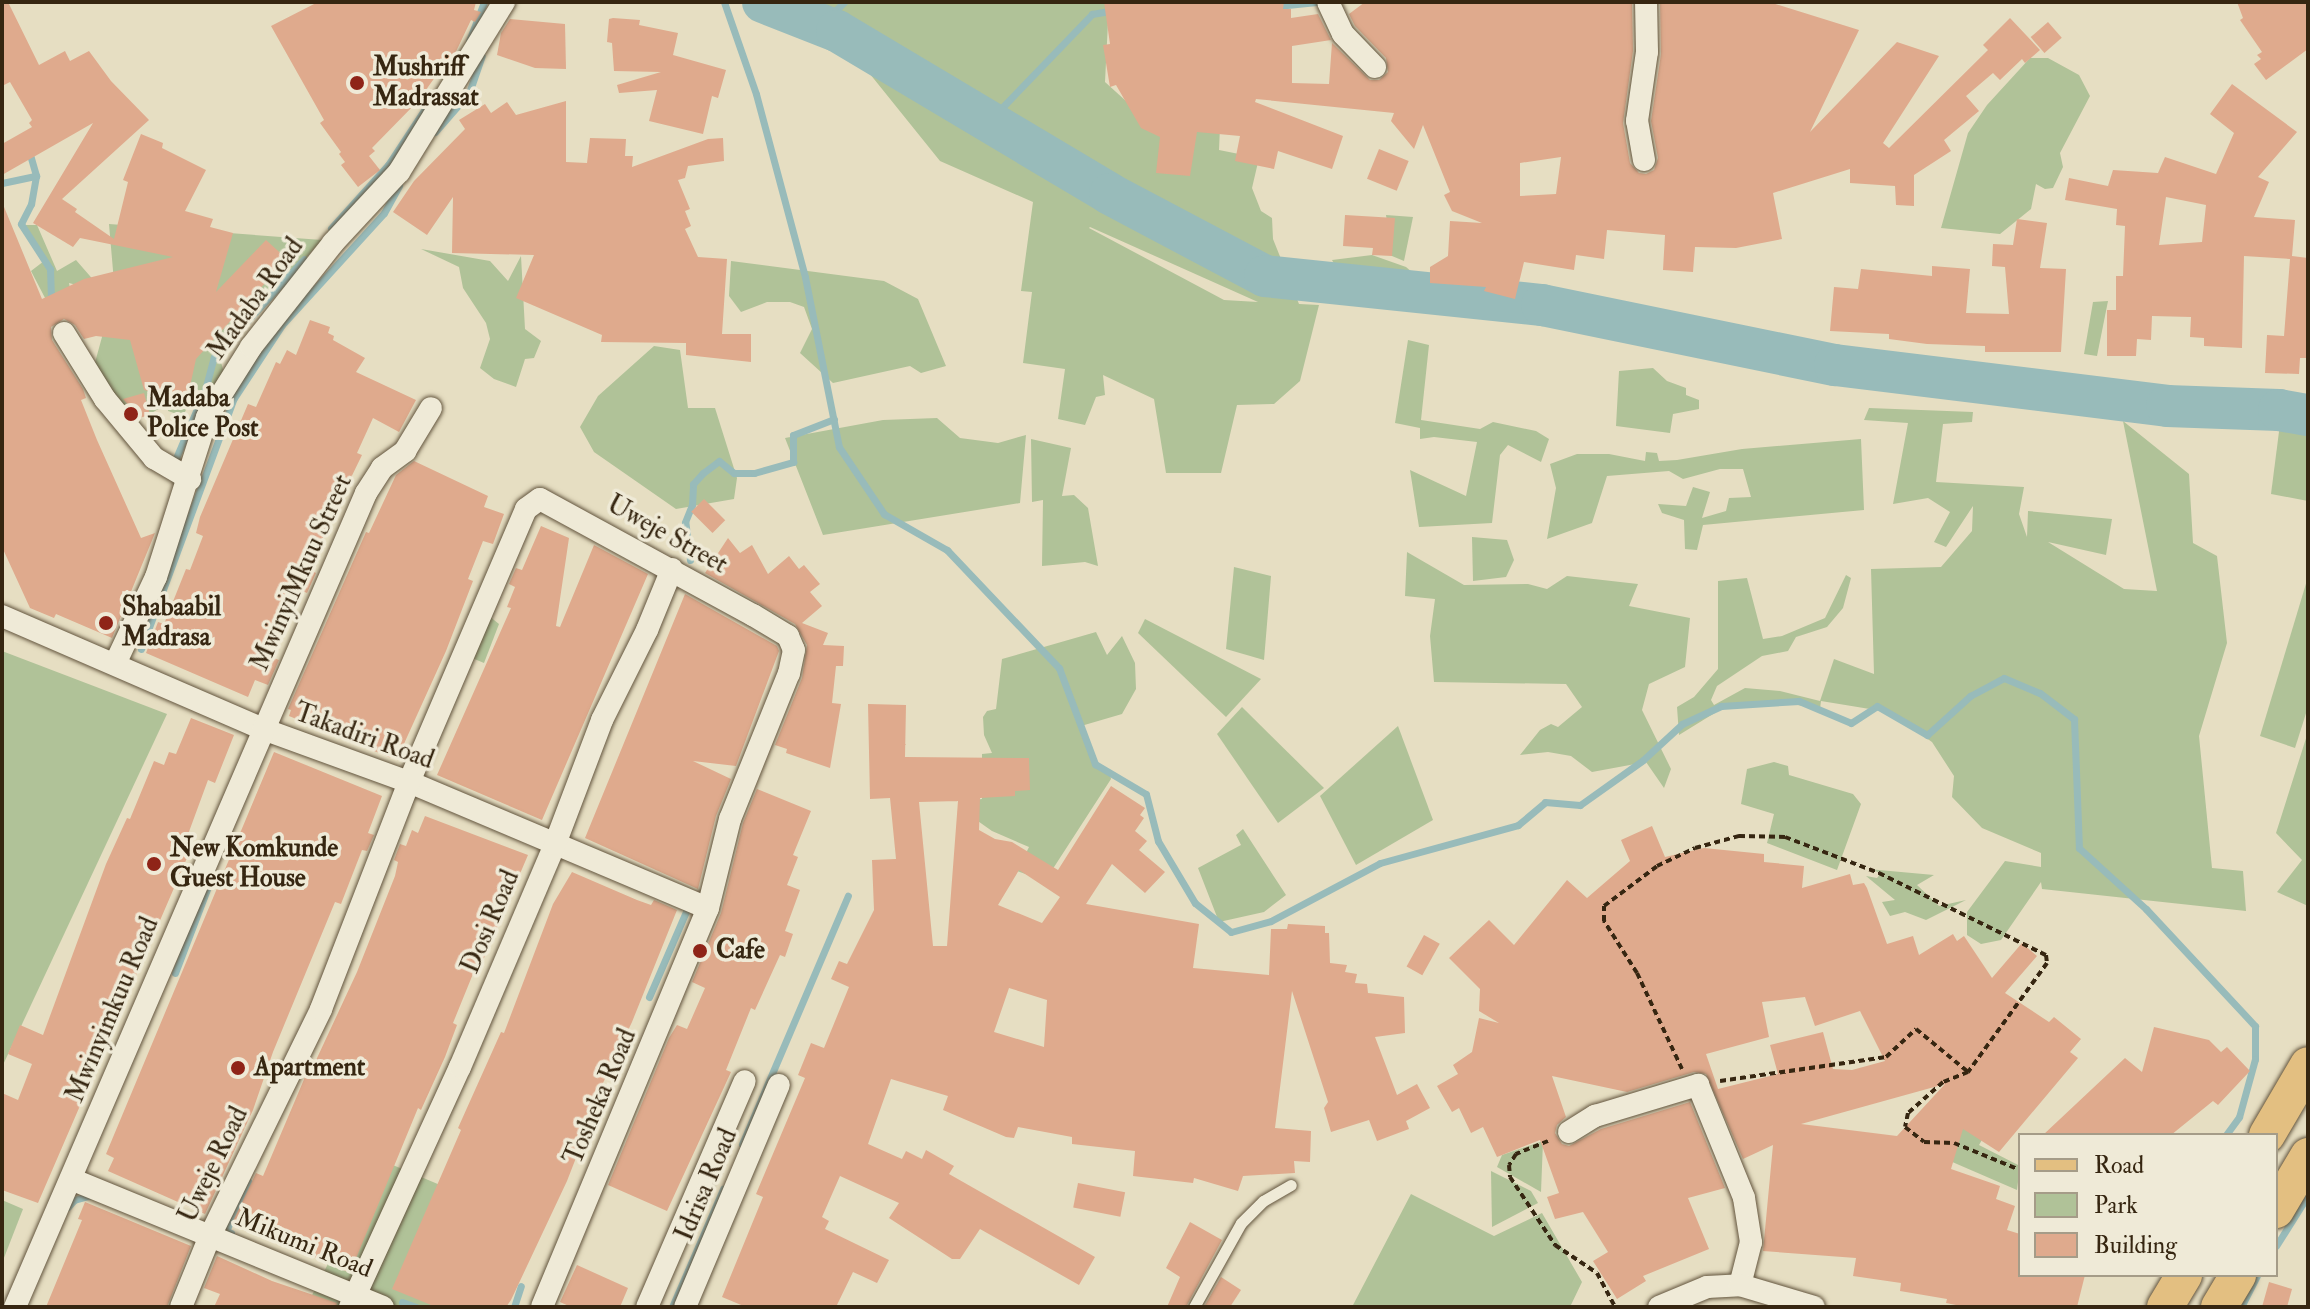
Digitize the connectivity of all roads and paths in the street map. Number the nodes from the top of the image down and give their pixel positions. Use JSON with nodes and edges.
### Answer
{"nodes":[{"id":1,"x":504,"y":2,"type":"edge"},
{"id":2,"x":1328,"y":2,"type":"edge"},
{"id":3,"x":1646,"y":2,"type":"edge"},
{"id":4,"x":1375,"y":67,"type":"dead end"},
{"id":5,"x":1644,"y":160,"type":"dead end"},
{"id":6,"x":64,"y":333,"type":"dead end"},
{"id":7,"x":431,"y":408,"type":"dead end"},
{"id":8,"x":190,"y":479,"type":"junction"},
{"id":9,"x":672,"y":569,"type":"junction"},
{"id":10,"x":2,"y":615,"type":"edge"},
{"id":11,"x":115,"y":664,"type":"junction"},
{"id":12,"x":263,"y":729,"type":"junction"},
{"id":13,"x":409,"y":782,"type":"junction"},
{"id":14,"x":555,"y":844,"type":"junction"},
{"id":15,"x":708,"y":908,"type":"junction"},
{"id":16,"x":2308,"y":1065,"type":"edge"},
{"id":17,"x":1968,"y":1072,"type":"junction"},
{"id":18,"x":745,"y":1081,"type":"dead end"},
{"id":19,"x":779,"y":1085,"type":"dead end"},
{"id":20,"x":1694,"y":1085,"type":"junction"},
{"id":21,"x":1569,"y":1132,"type":"joint"},
{"id":22,"x":2268,"y":1133,"type":"edge"},
{"id":23,"x":2308,"y":1156,"type":"edge"},
{"id":24,"x":2018,"y":1169,"type":"edge"},
{"id":25,"x":706,"y":1173,"type":"junction"},
{"id":26,"x":71,"y":1179,"type":"junction"},
{"id":27,"x":1291,"y":1185,"type":"dead end"},
{"id":28,"x":736,"y":1187,"type":"junction"},
{"id":29,"x":2278,"y":1207,"type":"edge"},
{"id":30,"x":210,"y":1236,"type":"junction"},
{"id":31,"x":2183,"y":1277,"type":"edge"},
{"id":32,"x":2237,"y":1277,"type":"edge"},
{"id":33,"x":1740,"y":1285,"type":"junction"},
{"id":34,"x":353,"y":1301,"type":"edge"},
{"id":35,"x":15,"y":1307,"type":"edge"},
{"id":36,"x":181,"y":1307,"type":"edge"},
{"id":37,"x":383,"y":1307,"type":"edge"},
{"id":38,"x":542,"y":1307,"type":"edge"},
{"id":39,"x":647,"y":1307,"type":"edge"},
{"id":40,"x":685,"y":1307,"type":"edge"},
{"id":41,"x":1194,"y":1307,"type":"edge"},
{"id":42,"x":1615,"y":1307,"type":"edge"},
{"id":43,"x":1659,"y":1307,"type":"edge"},
{"id":44,"x":1814,"y":1307,"type":"edge"},
{"id":45,"x":2165,"y":1307,"type":"edge"},
{"id":46,"x":2219,"y":1307,"type":"edge"}],
"edges":[{"from":1,"to":8,"type":"street","name":"Madaba Road"},
{"from":2,"to":4,"type":"street"},
{"from":3,"to":5,"type":"street"},
{"from":6,"to":8,"type":"street"},
{"from":7,"to":12,"type":"street","name":"MwinyiMkuu Street"},
{"from":8,"to":11,"type":"street","name":"Madaba Road"},
{"from":9,"to":13,"type":"street","name":"Uweje Street"},
{"from":9,"to":14,"type":"street","name":"Dosi Road"},
{"from":9,"to":15,"type":"street","name":"Uweje Street"},
{"from":10,"to":11,"type":"street","name":"Takadiri Road"},
{"from":11,"to":12,"type":"street","name":"Takadiri Road"},
{"from":12,"to":13,"type":"street","name":"Takadiri Road"},
{"from":12,"to":26,"type":"street","name":"Mwinyimkuu Road"},
{"from":13,"to":14,"type":"street","name":"Takadiri Road"},
{"from":13,"to":30,"type":"street","name":"Uweje Road"},
{"from":14,"to":15,"type":"street","name":"Takadiri Road"},
{"from":14,"to":34,"type":"street","name":"Dosi Road"},
{"from":15,"to":38,"type":"street","name":"Tosheka Road"},
{"from":16,"to":22,"type":"main road"},
{"from":17,"to":20,"type":"path"},
{"from":17,"to":20,"type":"path"},
{"from":17,"to":24,"type":"path"},
{"from":18,"to":25,"type":"street"},
{"from":19,"to":28,"type":"street","name":"Idrisa Road"},
{"from":20,"to":21,"type":"street"},
{"from":20,"to":33,"type":"street"},
{"from":21,"to":42,"type":"path"},
{"from":23,"to":29,"type":"main road"},
{"from":25,"to":28,"type":"street"},
{"from":25,"to":39,"type":"street"},
{"from":26,"to":30,"type":"street","name":"Mikumi Road"},
{"from":26,"to":35,"type":"street","name":"Mwinyimkuu Road"},
{"from":27,"to":41,"type":"lane"},
{"from":28,"to":40,"type":"street","name":"Idrisa Road"},
{"from":30,"to":34,"type":"street","name":"Mikumi Road"},
{"from":30,"to":36,"type":"street","name":"Uweje Road"},
{"from":31,"to":45,"type":"main road"},
{"from":32,"to":46,"type":"main road"},
{"from":33,"to":43,"type":"street"},
{"from":33,"to":44,"type":"street"},
{"from":34,"to":37,"type":"street","name":"Mikumi Road"}]}
